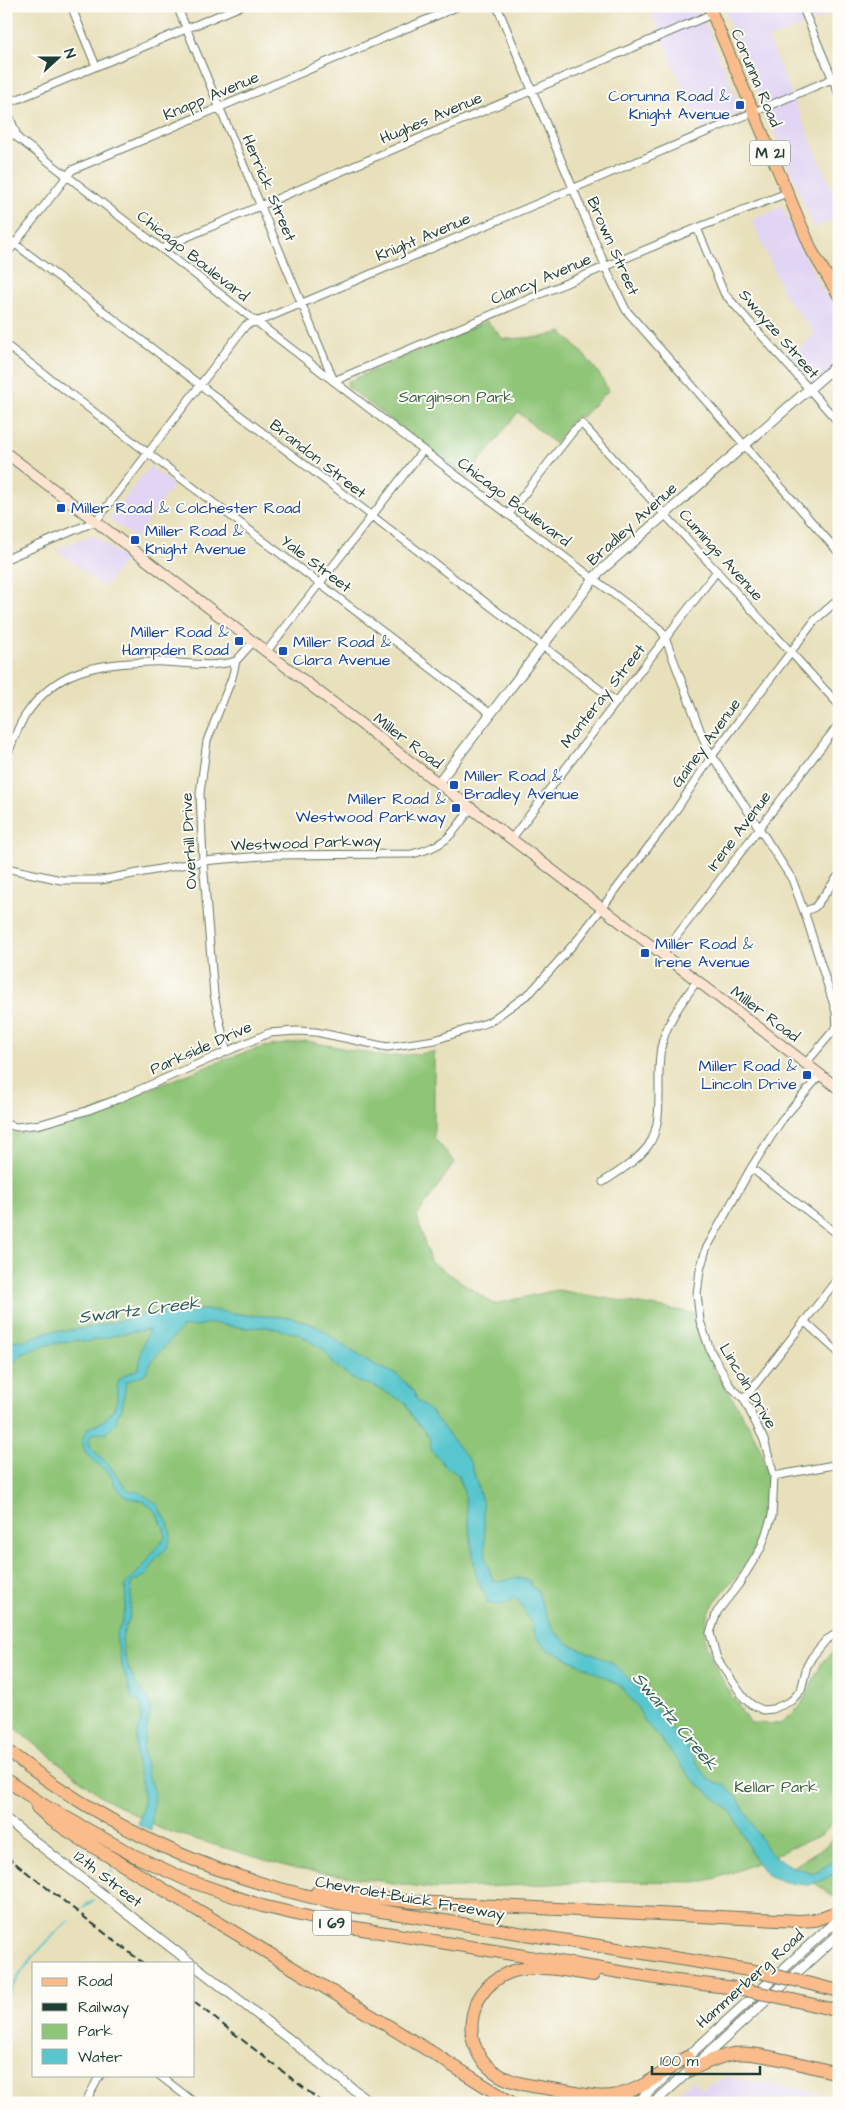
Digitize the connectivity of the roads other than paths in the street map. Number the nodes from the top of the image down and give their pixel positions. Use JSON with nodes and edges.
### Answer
{"nodes":[{"id":1,"x":71,"y":6,"type":"edge"},
{"id":2,"x":178,"y":6,"type":"edge"},
{"id":3,"x":241,"y":6,"type":"edge"},
{"id":4,"x":459,"y":6,"type":"edge"},
{"id":5,"x":497,"y":6,"type":"edge"},
{"id":6,"x":802,"y":6,"type":"edge"},
{"id":7,"x":710,"y":10,"type":"edge"},
{"id":8,"x":187,"y":29,"type":"junction"},
{"id":9,"x":96,"y":66,"type":"junction"},
{"id":10,"x":836,"y":78,"type":"edge"},
{"id":11,"x":532,"y":91,"type":"junction"},
{"id":12,"x":839,"y":94,"type":"edge"},
{"id":13,"x":6,"y":106,"type":"edge"},
{"id":14,"x":220,"y":107,"type":"junction"},
{"id":15,"x":754,"y":113,"type":"junction"},
{"id":16,"x":6,"y":130,"type":"edge"},
{"id":17,"x":18,"y":139,"type":"junction"},
{"id":18,"x":66,"y":176,"type":"junction"},
{"id":19,"x":573,"y":189,"type":"junction"},
{"id":20,"x":787,"y":193,"type":"junction"},
{"id":21,"x":261,"y":205,"type":"junction"},
{"id":22,"x":697,"y":228,"type":"junction"},
{"id":23,"x":6,"y":237,"type":"edge"},
{"id":24,"x":15,"y":244,"type":"junction"},
{"id":25,"x":163,"y":250,"type":"junction"},
{"id":26,"x":6,"y":255,"type":"edge"},
{"id":27,"x":606,"y":267,"type":"junction"},
{"id":28,"x":839,"y":296,"type":"edge"},
{"id":29,"x":302,"y":303,"type":"junction"},
{"id":30,"x":257,"y":321,"type":"junction"},
{"id":31,"x":6,"y":345,"type":"edge"},
{"id":32,"x":839,"y":363,"type":"edge"},
{"id":33,"x":334,"y":381,"type":"junction"},
{"id":34,"x":200,"y":385,"type":"junction"},
{"id":35,"x":809,"y":389,"type":"junction"},
{"id":36,"x":839,"y":423,"type":"edge"},
{"id":37,"x":745,"y":444,"type":"junction"},
{"id":38,"x":422,"y":450,"type":"junction"},
{"id":39,"x":6,"y":453,"type":"edge"},
{"id":40,"x":148,"y":453,"type":"junction"},
{"id":41,"x":665,"y":514,"type":"junction"},
{"id":42,"x":508,"y":515,"type":"junction"},
{"id":43,"x":370,"y":516,"type":"junction"},
{"id":44,"x":96,"y":522,"type":"junction"},
{"id":45,"x":839,"y":553,"type":"edge"},
{"id":46,"x":6,"y":559,"type":"edge"},
{"id":47,"x":717,"y":571,"type":"junction"},
{"id":48,"x":594,"y":579,"type":"junction"},
{"id":49,"x":319,"y":584,"type":"junction"},
{"id":50,"x":839,"y":599,"type":"edge"},
{"id":51,"x":665,"y":637,"type":"junction"},
{"id":52,"x":254,"y":642,"type":"junction"},
{"id":53,"x":542,"y":646,"type":"junction"},
{"id":54,"x":266,"y":651,"type":"junction"},
{"id":55,"x":790,"y":653,"type":"junction"},
{"id":56,"x":236,"y":661,"type":"junction"},
{"id":57,"x":615,"y":701,"type":"junction"},
{"id":58,"x":839,"y":705,"type":"edge"},
{"id":59,"x":491,"y":714,"type":"junction"},
{"id":60,"x":839,"y":724,"type":"edge"},
{"id":61,"x":712,"y":756,"type":"junction"},
{"id":62,"x":6,"y":758,"type":"edge"},
{"id":63,"x":438,"y":783,"type":"junction"},
{"id":64,"x":471,"y":808,"type":"junction"},
{"id":65,"x":758,"y":828,"type":"junction"},
{"id":66,"x":512,"y":838,"type":"junction"},
{"id":67,"x":203,"y":861,"type":"junction"},
{"id":68,"x":6,"y":868,"type":"edge"},
{"id":69,"x":839,"y":875,"type":"edge"},
{"id":70,"x":601,"y":909,"type":"junction"},
{"id":71,"x":804,"y":912,"type":"junction"},
{"id":72,"x":662,"y":955,"type":"junction"},
{"id":73,"x":697,"y":981,"type":"junction"},
{"id":74,"x":838,"y":1025,"type":"edge"},
{"id":75,"x":226,"y":1050,"type":"junction"},
{"id":76,"x":806,"y":1063,"type":"junction"},
{"id":77,"x":820,"y":1075,"type":"junction"},
{"id":78,"x":839,"y":1089,"type":"edge"},
{"id":79,"x":6,"y":1124,"type":"edge"},
{"id":80,"x":751,"y":1168,"type":"junction"},
{"id":81,"x":603,"y":1182,"type":"dead end"},
{"id":82,"x":839,"y":1235,"type":"edge"},
{"id":83,"x":839,"y":1277,"type":"edge"},
{"id":84,"x":804,"y":1321,"type":"junction"},
{"id":85,"x":839,"y":1353,"type":"edge"},
{"id":86,"x":744,"y":1399,"type":"junction"},
{"id":87,"x":839,"y":1464,"type":"edge"},
{"id":88,"x":774,"y":1476,"type":"junction"},
{"id":89,"x":839,"y":1632,"type":"edge"},
{"id":90,"x":6,"y":1750,"type":"edge"},
{"id":91,"x":6,"y":1780,"type":"edge"},
{"id":92,"x":19,"y":1790,"type":"junction"},
{"id":93,"x":6,"y":1819,"type":"edge"},
{"id":94,"x":269,"y":1887,"type":"junction"},
{"id":95,"x":839,"y":1911,"type":"edge"},
{"id":96,"x":839,"y":1918,"type":"edge"},
{"id":97,"x":839,"y":1934,"type":"edge"},
{"id":98,"x":189,"y":1962,"type":"edge"},
{"id":99,"x":195,"y":1966,"type":"edge"},
{"id":100,"x":668,"y":1980,"type":"junction"},
{"id":101,"x":839,"y":1990,"type":"edge"},
{"id":102,"x":839,"y":2011,"type":"edge"},
{"id":103,"x":687,"y":2057,"type":"junction"},
{"id":104,"x":690,"y":2070,"type":"junction"},
{"id":105,"x":839,"y":2073,"type":"edge"},
{"id":106,"x":99,"y":2076,"type":"edge"},
{"id":107,"x":160,"y":2076,"type":"edge"},
{"id":108,"x":184,"y":2099,"type":"edge"},
{"id":109,"x":85,"y":2103,"type":"edge"},
{"id":110,"x":195,"y":2103,"type":"edge"},
{"id":111,"x":371,"y":2103,"type":"edge"},
{"id":112,"x":512,"y":2103,"type":"edge"},
{"id":113,"x":637,"y":2103,"type":"edge"},
{"id":114,"x":654,"y":2103,"type":"edge"}],
"edges":[{"from":1,"to":9,"type":"street"},
{"from":2,"to":8,"type":"street","name":"Herrick Street"},
{"from":3,"to":8,"type":"street"},
{"from":4,"to":14,"type":"street","name":"Knapp Avenue"},
{"from":5,"to":11,"type":"street","name":"Brown Street"},
{"from":6,"to":10,"type":"street"},
{"from":7,"to":11,"type":"street","name":"Hughes Avenue"},
{"from":7,"to":15,"type":"main road","name":"Corunna Road","number":"M 21"},
{"from":8,"to":9,"type":"street"},
{"from":8,"to":14,"type":"street","name":"Herrick Street"},
{"from":9,"to":13,"type":"street"},
{"from":10,"to":12,"type":"street"},
{"from":10,"to":15,"type":"street","name":"Knight Avenue"},
{"from":11,"to":19,"type":"street","name":"Brown Street"},
{"from":11,"to":21,"type":"street","name":"Hughes Avenue"},
{"from":13,"to":17,"type":"street"},
{"from":14,"to":18,"type":"street","name":"Knapp Avenue"},
{"from":14,"to":21,"type":"street","name":"Herrick Street"},
{"from":15,"to":19,"type":"street","name":"Knight Avenue"},
{"from":15,"to":20,"type":"main road","name":"Corunna Road","number":"M 21"},
{"from":16,"to":17,"type":"street","name":"Chicago Boulevard"},
{"from":17,"to":18,"type":"street","name":"Chicago Boulevard"},
{"from":18,"to":24,"type":"street","name":"Knapp Avenue"},
{"from":18,"to":25,"type":"street","name":"Chicago Boulevard"},
{"from":19,"to":27,"type":"street","name":"Brown Street"},
{"from":19,"to":29,"type":"street","name":"Knight Avenue"},
{"from":20,"to":22,"type":"street","name":"Clancy Avenue"},
{"from":20,"to":28,"type":"main road","name":"Corunna Road","number":"M 21"},
{"from":21,"to":25,"type":"street","name":"Hughes Avenue"},
{"from":21,"to":29,"type":"street","name":"Herrick Street"},
{"from":22,"to":27,"type":"street","name":"Clancy Avenue"},
{"from":22,"to":35,"type":"street","name":"Swayze Street"},
{"from":23,"to":24,"type":"street","name":"Brandon Street"},
{"from":24,"to":26,"type":"street","name":"Knapp Avenue"},
{"from":24,"to":34,"type":"street","name":"Brandon Street"},
{"from":25,"to":30,"type":"street","name":"Chicago Boulevard"},
{"from":27,"to":33,"type":"street","name":"Clancy Avenue"},
{"from":27,"to":37,"type":"street","name":"Brown Street"},
{"from":29,"to":30,"type":"street","name":"Knight Avenue"},
{"from":29,"to":33,"type":"street","name":"Herrick Street"},
{"from":30,"to":33,"type":"street","name":"Chicago Boulevard"},
{"from":30,"to":34,"type":"street","name":"Knight Avenue"},
{"from":31,"to":40,"type":"street","name":"Yale Street"},
{"from":32,"to":35,"type":"street","name":"Bradley Avenue"},
{"from":33,"to":38,"type":"street","name":"Chicago Boulevard"},
{"from":34,"to":40,"type":"street","name":"Knight Avenue"},
{"from":34,"to":43,"type":"street","name":"Brandon Street"},
{"from":35,"to":36,"type":"street","name":"Swayze Street"},
{"from":35,"to":37,"type":"street","name":"Bradley Avenue"},
{"from":37,"to":41,"type":"street","name":"Bradley Avenue"},
{"from":37,"to":45,"type":"street","name":"Brown Street"},
{"from":38,"to":42,"type":"street","name":"Chicago Boulevard"},
{"from":38,"to":43,"type":"street"},
{"from":39,"to":44,"type":"main road","name":"Miller Road"},
{"from":40,"to":44,"type":"street","name":"Knight Avenue"},
{"from":40,"to":49,"type":"street","name":"Yale Street"},
{"from":41,"to":42,"type":"street","name":"Cumings Avenue"},
{"from":41,"to":47,"type":"street","name":"Cumings Avenue"},
{"from":41,"to":48,"type":"street","name":"Bradley Avenue"},
{"from":42,"to":48,"type":"street","name":"Chicago Boulevard"},
{"from":43,"to":49,"type":"street"},
{"from":43,"to":53,"type":"street","name":"Brandon Street"},
{"from":44,"to":46,"type":"street"},
{"from":44,"to":52,"type":"main road","name":"Miller Road"},
{"from":47,"to":51,"type":"street","name":"Monteray Street"},
{"from":47,"to":55,"type":"street","name":"Cumings Avenue"},
{"from":48,"to":51,"type":"street","name":"Chicago Boulevard"},
{"from":48,"to":53,"type":"street","name":"Bradley Avenue"},
{"from":49,"to":54,"type":"street"},
{"from":49,"to":59,"type":"street","name":"Yale Street"},
{"from":50,"to":55,"type":"street","name":"Gainey Avenue"},
{"from":51,"to":57,"type":"street","name":"Monteray Street"},
{"from":51,"to":61,"type":"street","name":"Chicago Boulevard"},
{"from":52,"to":54,"type":"main road","name":"Miller Road"},
{"from":52,"to":56,"type":"street","name":"Overhill Drive"},
{"from":53,"to":57,"type":"street","name":"Brandon Street"},
{"from":53,"to":59,"type":"street","name":"Bradley Avenue"},
{"from":54,"to":63,"type":"main road","name":"Miller Road"},
{"from":55,"to":58,"type":"street","name":"Cumings Avenue"},
{"from":55,"to":61,"type":"street","name":"Gainey Avenue"},
{"from":56,"to":62,"type":"street"},
{"from":56,"to":67,"type":"street","name":"Overhill Drive"},
{"from":57,"to":66,"type":"street","name":"Monteray Street"},
{"from":59,"to":63,"type":"street","name":"Bradley Avenue"},
{"from":60,"to":65,"type":"street","name":"Irene Avenue"},
{"from":61,"to":65,"type":"street","name":"Chicago Boulevard"},
{"from":61,"to":70,"type":"street","name":"Gainey Avenue"},
{"from":63,"to":64,"type":"main road","name":"Miller Road"},
{"from":64,"to":66,"type":"main road","name":"Miller Road"},
{"from":64,"to":67,"type":"street","name":"Westwood Parkway"},
{"from":65,"to":71,"type":"street","name":"Chicago Boulevard"},
{"from":65,"to":72,"type":"street","name":"Irene Avenue"},
{"from":66,"to":70,"type":"main road","name":"Miller Road"},
{"from":67,"to":68,"type":"street","name":"Westwood Parkway"},
{"from":67,"to":75,"type":"street","name":"Overhill Drive"},
{"from":69,"to":71,"type":"street"},
{"from":70,"to":72,"type":"main road","name":"Miller Road"},
{"from":70,"to":75,"type":"street","name":"Parkside Drive"},
{"from":71,"to":74,"type":"street","name":"Chicago Boulevard"},
{"from":72,"to":73,"type":"main road","name":"Miller Road"},
{"from":73,"to":76,"type":"main road","name":"Miller Road"},
{"from":73,"to":81,"type":"street"},
{"from":74,"to":76,"type":"street"},
{"from":75,"to":79,"type":"street","name":"Parkside Drive"},
{"from":76,"to":77,"type":"main road","name":"Miller Road"},
{"from":77,"to":78,"type":"main road","name":"Miller Road"},
{"from":77,"to":80,"type":"street","name":"Lincoln Drive"},
{"from":80,"to":82,"type":"street"},
{"from":80,"to":86,"type":"street","name":"Lincoln Drive"},
{"from":83,"to":84,"type":"street"},
{"from":84,"to":85,"type":"street"},
{"from":84,"to":86,"type":"street"},
{"from":86,"to":88,"type":"street","name":"Lincoln Drive"},
{"from":87,"to":88,"type":"street"},
{"from":88,"to":89,"type":"street","name":"Lincoln Drive"},
{"from":90,"to":94,"type":"highway","name":"Chevrolet-Buick Freeway","number":"I 69"},
{"from":91,"to":92,"type":"highway","number":"I 69"},
{"from":92,"to":100,"type":"highway","number":"I 69"},
{"from":92,"to":112,"type":"highway"},
{"from":93,"to":98,"type":"street","name":"12th Street"},
{"from":94,"to":95,"type":"highway"},
{"from":94,"to":101,"type":"highway","name":"Chevrolet-Buick Freeway","number":"I 69","bridge":true},
{"from":96,"to":103,"type":"street","name":"Hammerberg Road"},
{"from":97,"to":104,"type":"street","name":"Hammerberg Road"},
{"from":99,"to":111,"type":"street","name":"12th Street"},
{"from":100,"to":102,"type":"highway","number":"I 69","bridge":true},
{"from":100,"to":103,"type":"highway"},
{"from":103,"to":113,"type":"street","name":"Hammerberg Road"},
{"from":104,"to":105,"type":"highway"},
{"from":104,"to":114,"type":"street","name":"Hammerberg Road"},
{"from":106,"to":109,"type":"street"},
{"from":107,"to":108,"type":"street"},
{"from":108,"to":110,"type":"street"}]}
